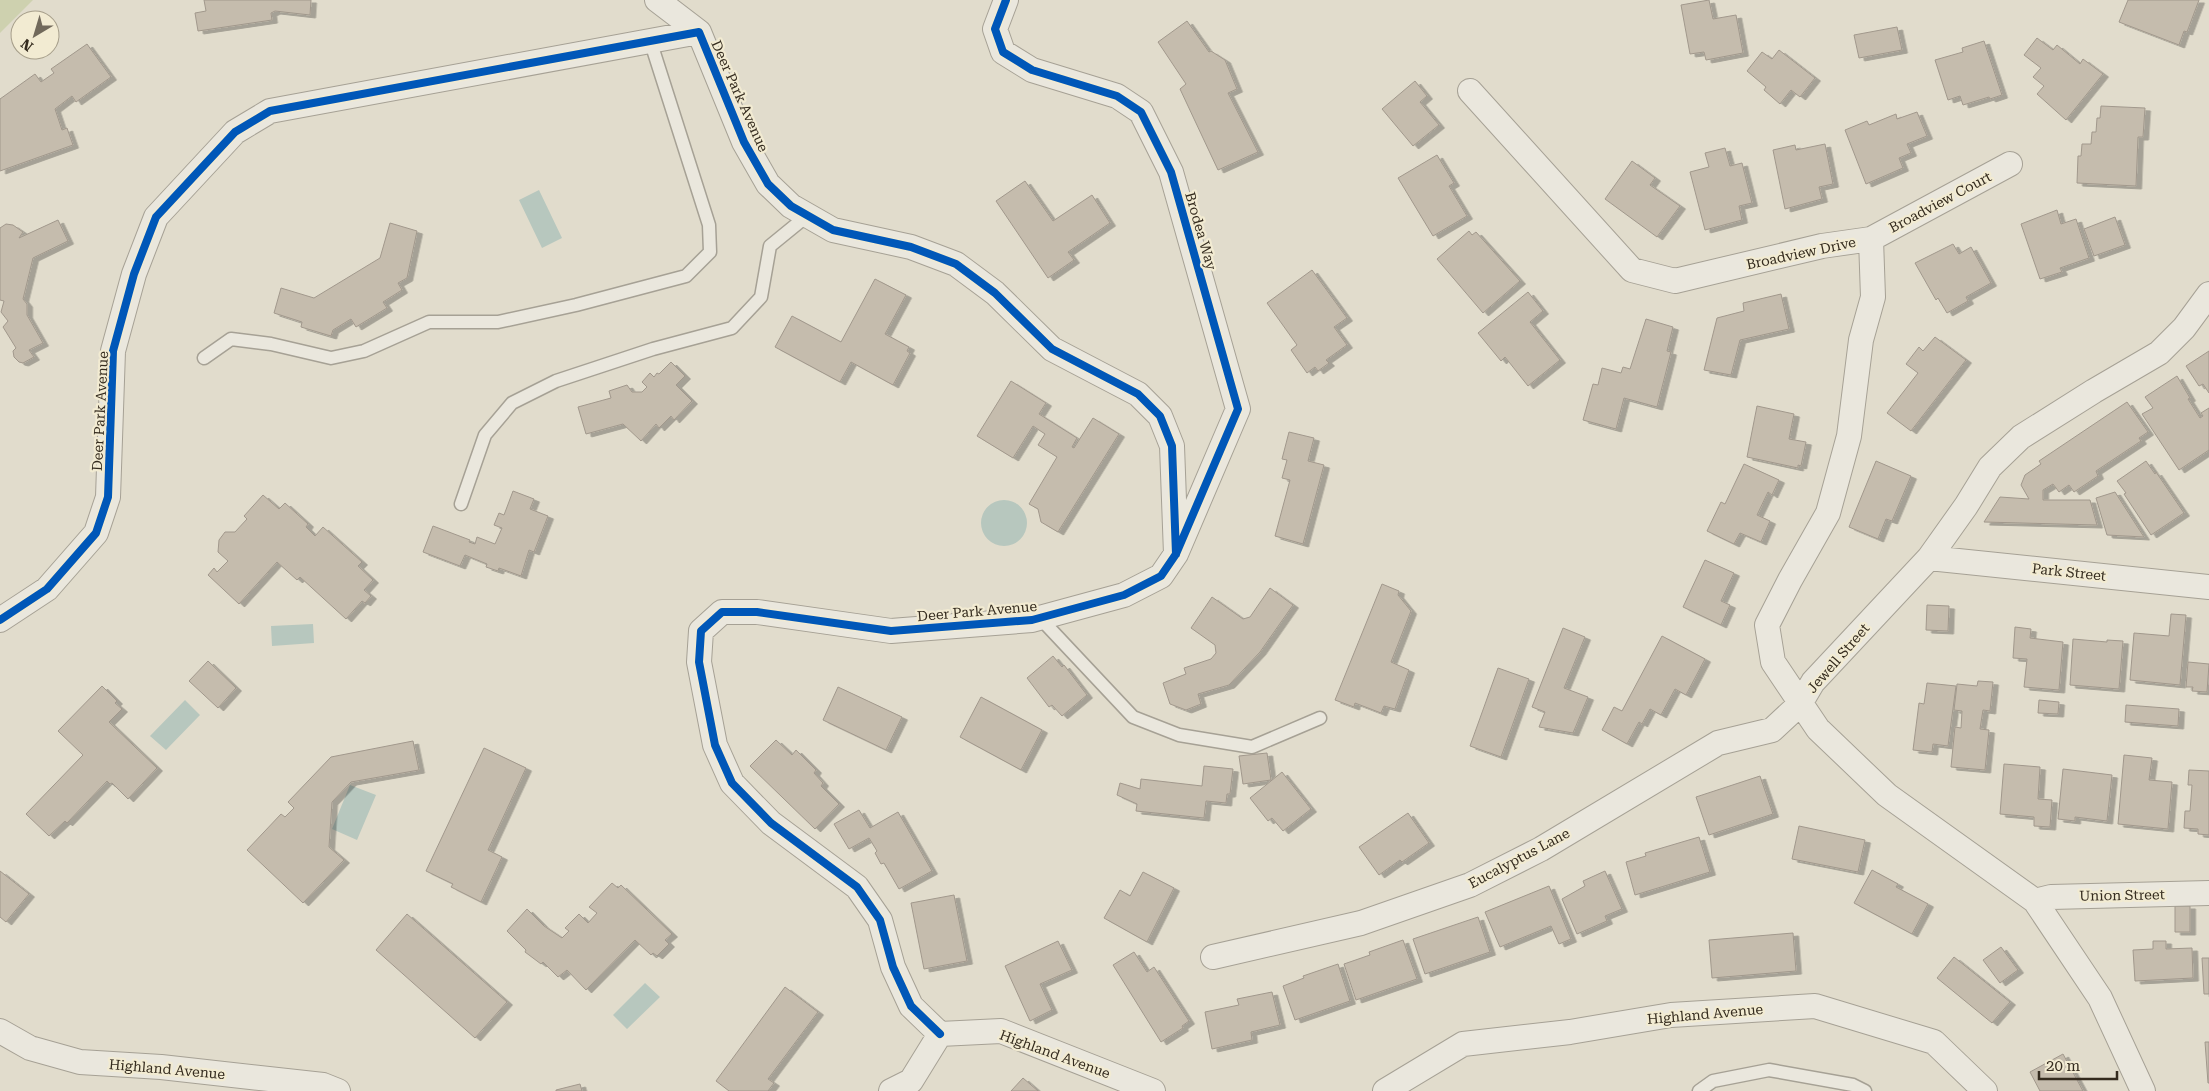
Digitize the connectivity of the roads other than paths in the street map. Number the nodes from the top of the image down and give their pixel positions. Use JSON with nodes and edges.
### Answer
{"nodes":[{"id":1,"x":657,"y":0,"type":"edge"},
{"id":2,"x":1006,"y":0,"type":"edge"},
{"id":3,"x":699,"y":32,"type":"junction"},
{"id":4,"x":650,"y":40,"type":"junction"},
{"id":5,"x":1470,"y":91,"type":"dead end"},
{"id":6,"x":2010,"y":164,"type":"dead end"},
{"id":7,"x":808,"y":215,"type":"junction"},
{"id":8,"x":1871,"y":239,"type":"junction"},
{"id":9,"x":2209,"y":294,"type":"edge"},
{"id":10,"x":204,"y":358,"type":"dead end"},
{"id":11,"x":461,"y":504,"type":"dead end"},
{"id":12,"x":1176,"y":554,"type":"junction"},
{"id":13,"x":1928,"y":558,"type":"junction"},
{"id":14,"x":2209,"y":586,"type":"edge"},
{"id":15,"x":1040,"y":618,"type":"junction"},
{"id":16,"x":0,"y":620,"type":"edge"},
{"id":17,"x":1800,"y":704,"type":"junction"},
{"id":18,"x":1320,"y":718,"type":"dead end"},
{"id":19,"x":2209,"y":893,"type":"edge"},
{"id":20,"x":2035,"y":902,"type":"junction"},
{"id":21,"x":1213,"y":957,"type":"dead end"},
{"id":22,"x":0,"y":1031,"type":"edge"},
{"id":23,"x":940,"y":1034,"type":"junction"},
{"id":24,"x":338,"y":1091,"type":"edge"},
{"id":25,"x":891,"y":1091,"type":"edge"},
{"id":26,"x":1153,"y":1091,"type":"edge"},
{"id":27,"x":1385,"y":1091,"type":"edge"},
{"id":28,"x":1699,"y":1091,"type":"edge"},
{"id":29,"x":1865,"y":1091,"type":"edge"},
{"id":30,"x":1985,"y":1091,"type":"edge"},
{"id":31,"x":2143,"y":1091,"type":"edge"}],
"edges":[{"from":1,"to":3,"type":"street"},
{"from":2,"to":12,"type":"street","name":"Brodea Way"},
{"from":3,"to":4,"type":"street","name":"Deer Park Avenue"},
{"from":3,"to":7,"type":"street","name":"Deer Park Avenue"},
{"from":4,"to":10,"type":"lane"},
{"from":4,"to":16,"type":"street","name":"Deer Park Avenue"},
{"from":5,"to":8,"type":"street","name":"Broadview Drive"},
{"from":6,"to":8,"type":"street","name":"Broadview Court"},
{"from":7,"to":11,"type":"lane"},
{"from":7,"to":12,"type":"street","name":"Deer Park Avenue"},
{"from":8,"to":17,"type":"street","name":"Broadview Drive"},
{"from":9,"to":13,"type":"street","name":"Jewell Street"},
{"from":12,"to":15,"type":"street","name":"Deer Park Avenue"},
{"from":13,"to":14,"type":"street","name":"Park Street"},
{"from":13,"to":17,"type":"street","name":"Jewell Street"},
{"from":15,"to":18,"type":"lane"},
{"from":15,"to":23,"type":"street","name":"Deer Park Avenue"},
{"from":17,"to":20,"type":"street","name":"Jewell Street"},
{"from":17,"to":21,"type":"street","name":"Eucalyptus Lane"},
{"from":19,"to":20,"type":"street","name":"Union Street"},
{"from":20,"to":31,"type":"street","name":"Jewell Street"},
{"from":22,"to":24,"type":"street","name":"Highland Avenue"},
{"from":23,"to":25,"type":"street"},
{"from":23,"to":26,"type":"street","name":"Highland Avenue"},
{"from":27,"to":30,"type":"street","name":"Highland Avenue"},
{"from":28,"to":29,"type":"lane"}]}
